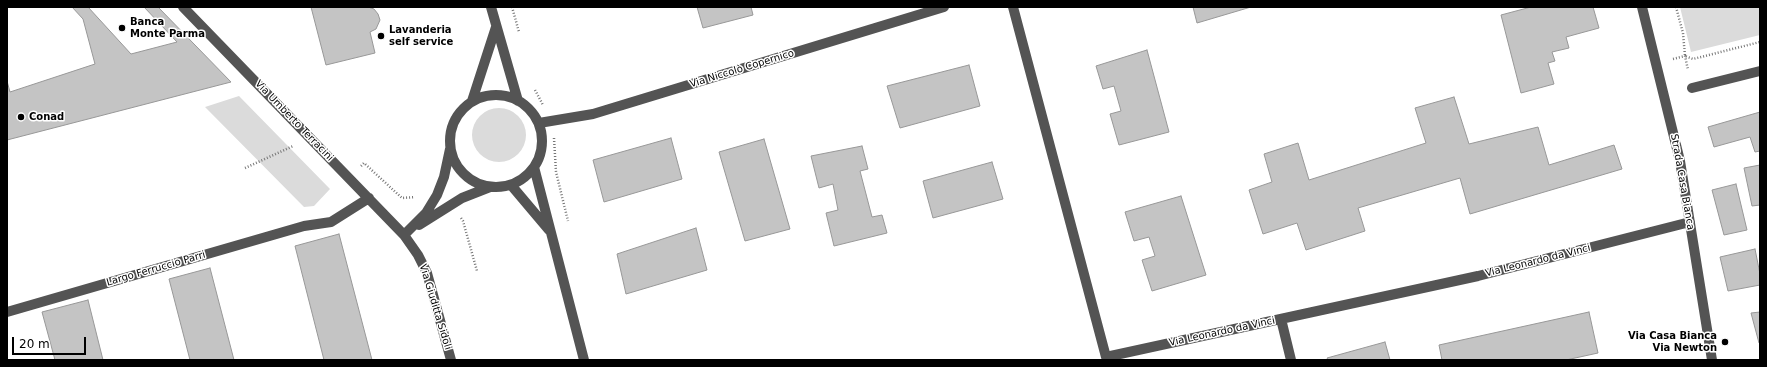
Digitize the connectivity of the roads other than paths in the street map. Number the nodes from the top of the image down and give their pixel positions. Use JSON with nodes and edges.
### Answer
{"nodes":[{"id":1,"x":183,"y":7,"type":"edge"},
{"id":2,"x":491,"y":7,"type":"edge"},
{"id":3,"x":944,"y":7,"type":"edge"},
{"id":4,"x":1014,"y":7,"type":"edge"},
{"id":5,"x":1642,"y":7,"type":"edge"},
{"id":6,"x":496,"y":27,"type":"junction"},
{"id":7,"x":1760,"y":71,"type":"edge"},
{"id":8,"x":1692,"y":88,"type":"road end"},
{"id":9,"x":518,"y":100,"type":"junction"},
{"id":10,"x":472,"y":101,"type":"junction"},
{"id":11,"x":539,"y":124,"type":"junction"},
{"id":12,"x":450,"y":147,"type":"junction"},
{"id":13,"x":534,"y":167,"type":"junction"},
{"id":14,"x":511,"y":185,"type":"junction"},
{"id":15,"x":490,"y":187,"type":"junction"},
{"id":16,"x":369,"y":198,"type":"junction"},
{"id":17,"x":1690,"y":222,"type":"junction"},
{"id":18,"x":551,"y":233,"type":"junction"},
{"id":19,"x":404,"y":235,"type":"junction"},
{"id":20,"x":7,"y":312,"type":"edge"},
{"id":21,"x":1281,"y":319,"type":"junction"},
{"id":22,"x":451,"y":360,"type":"edge"},
{"id":23,"x":584,"y":360,"type":"edge"},
{"id":24,"x":1291,"y":360,"type":"edge"},
{"id":25,"x":1712,"y":360,"type":"edge"}],
"edges":[{"from":1,"to":16,"type":"street","name":"Via Umberto Terracini"},
{"from":2,"to":6,"type":"street"},
{"from":3,"to":11,"type":"street","name":"Via Niccolò Copernico"},
{"from":4,"to":21,"type":"street","name":"Via Leonardo da Vinci"},
{"from":5,"to":17,"type":"street","name":"Strada Casa Bianca"},
{"from":6,"to":9,"type":"street"},
{"from":6,"to":10,"type":"street"},
{"from":7,"to":8,"type":"street"},
{"from":9,"to":10,"type":"street"},
{"from":9,"to":11,"type":"street"},
{"from":10,"to":12,"type":"street"},
{"from":11,"to":13,"type":"street"},
{"from":12,"to":15,"type":"street"},
{"from":12,"to":19,"type":"street"},
{"from":13,"to":14,"type":"street"},
{"from":13,"to":18,"type":"street"},
{"from":14,"to":15,"type":"street"},
{"from":14,"to":18,"type":"street"},
{"from":15,"to":19,"type":"street"},
{"from":16,"to":19,"type":"street","name":"Via Umberto Terracini"},
{"from":16,"to":20,"type":"street","name":"Largo Ferruccio Parri"},
{"from":17,"to":21,"type":"street","name":"Via Leonardo da Vinci"},
{"from":17,"to":25,"type":"street","name":"Strada Casa Bianca"},
{"from":18,"to":23,"type":"street"},
{"from":19,"to":22,"type":"street","name":"Via Giuditta Sidoli"},
{"from":21,"to":24,"type":"street"}]}
